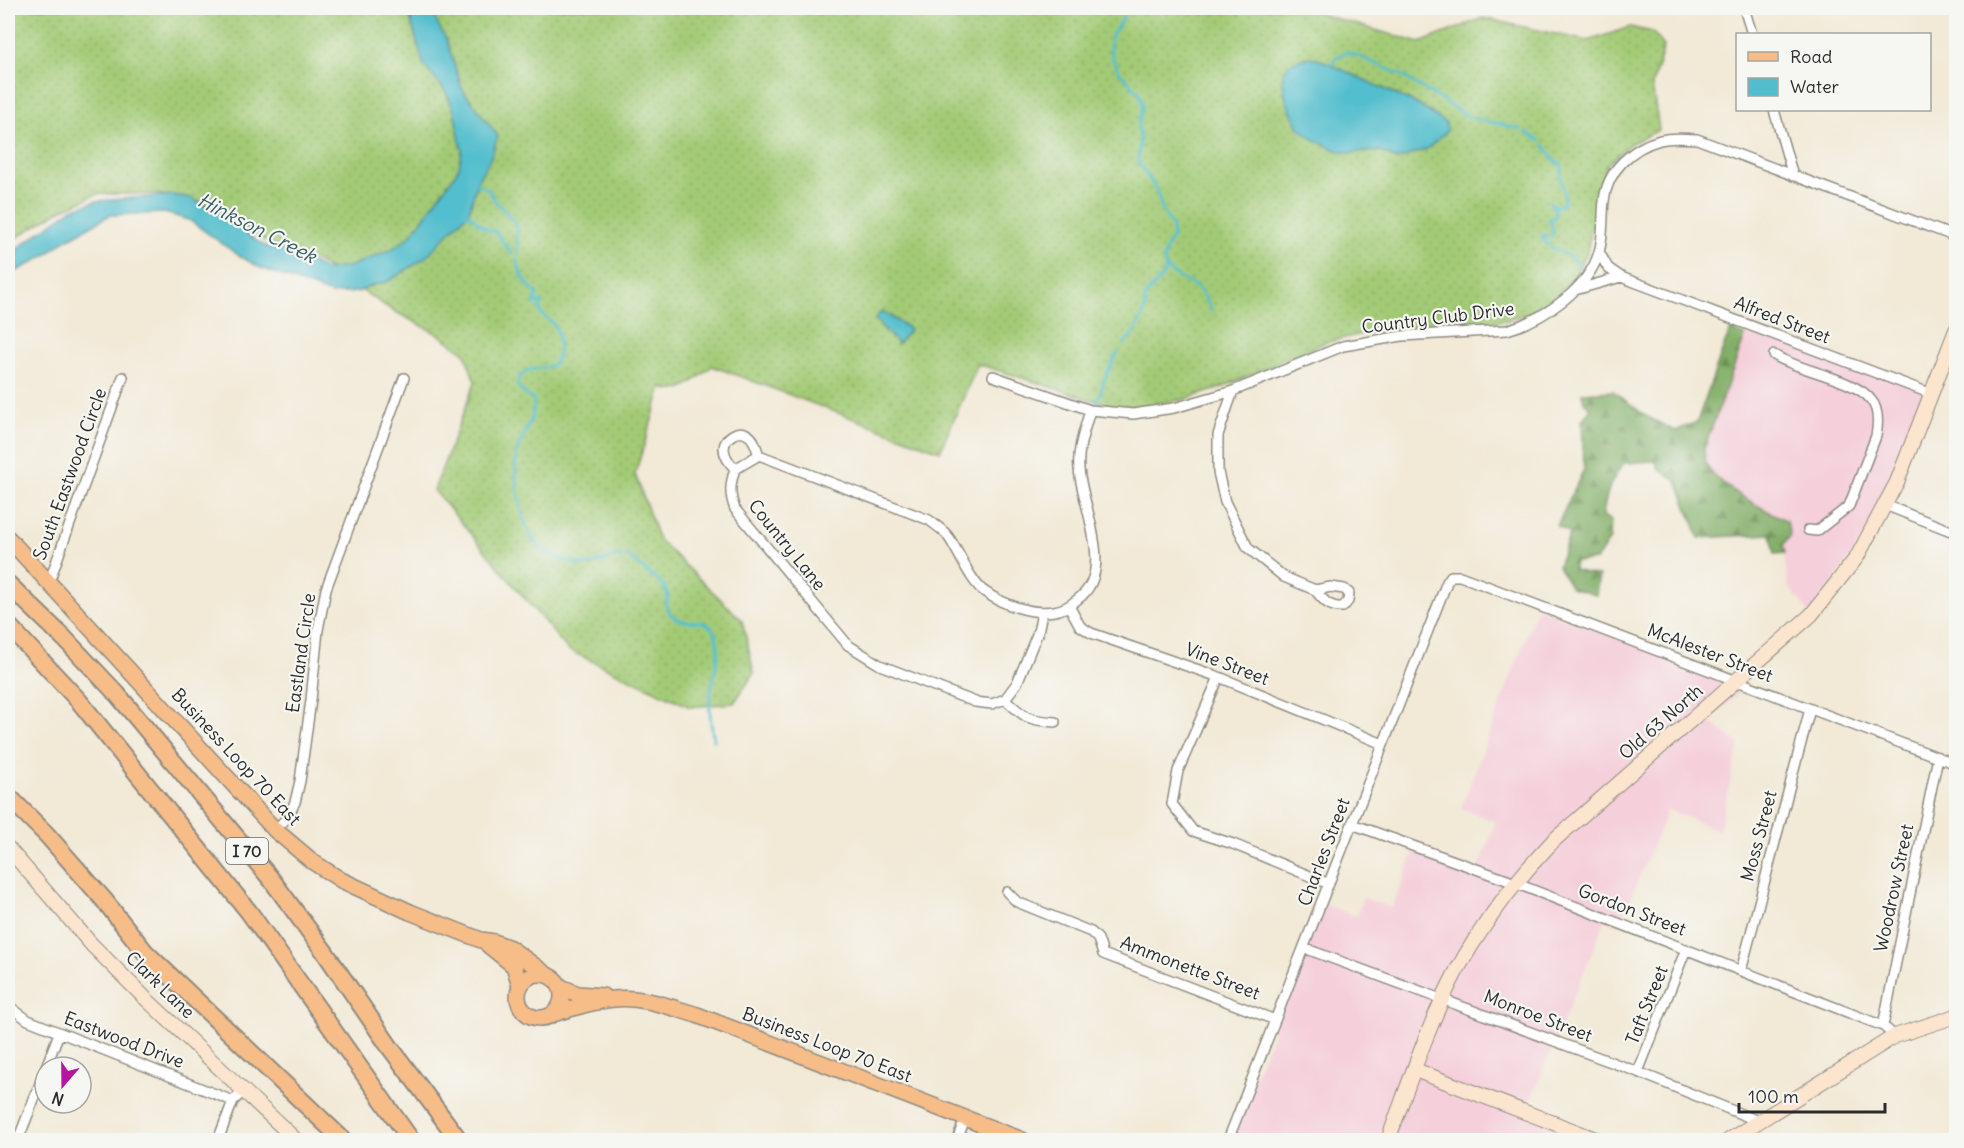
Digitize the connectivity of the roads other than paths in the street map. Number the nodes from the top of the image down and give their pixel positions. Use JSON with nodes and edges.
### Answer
{"nodes":[{"id":1,"x":1744,"y":8,"type":"edge"},
{"id":2,"x":1752,"y":33,"type":"edge"},
{"id":3,"x":1774,"y":111,"type":"edge"},
{"id":4,"x":1793,"y":176,"type":"junction"},
{"id":5,"x":1956,"y":237,"type":"edge"},
{"id":6,"x":1599,"y":252,"type":"junction"},
{"id":7,"x":1621,"y":277,"type":"junction"},
{"id":8,"x":1575,"y":290,"type":"junction"},
{"id":9,"x":1956,"y":330,"type":"edge"},
{"id":10,"x":1774,"y":355,"type":"dead end"},
{"id":11,"x":993,"y":376,"type":"dead end"},
{"id":12,"x":123,"y":377,"type":"dead end"},
{"id":13,"x":404,"y":378,"type":"dead end"},
{"id":14,"x":1233,"y":391,"type":"junction"},
{"id":15,"x":1932,"y":394,"type":"junction"},
{"id":16,"x":1090,"y":410,"type":"junction"},
{"id":17,"x":759,"y":455,"type":"junction"},
{"id":18,"x":735,"y":469,"type":"junction"},
{"id":19,"x":1885,"y":505,"type":"junction"},
{"id":20,"x":1808,"y":530,"type":"dead end"},
{"id":21,"x":1956,"y":533,"type":"edge"},
{"id":22,"x":8,"y":538,"type":"edge"},
{"id":23,"x":1451,"y":576,"type":"joint"},
{"id":24,"x":49,"y":582,"type":"junction"},
{"id":25,"x":8,"y":584,"type":"edge"},
{"id":26,"x":1315,"y":590,"type":"dead end"},
{"id":27,"x":1069,"y":606,"type":"junction"},
{"id":28,"x":1042,"y":613,"type":"junction"},
{"id":29,"x":8,"y":625,"type":"edge"},
{"id":30,"x":1219,"y":677,"type":"junction"},
{"id":31,"x":1735,"y":681,"type":"junction"},
{"id":32,"x":1005,"y":699,"type":"junction"},
{"id":33,"x":1810,"y":709,"type":"junction"},
{"id":34,"x":1055,"y":722,"type":"dead end"},
{"id":35,"x":1383,"y":744,"type":"junction"},
{"id":36,"x":1938,"y":757,"type":"junction"},
{"id":37,"x":1956,"y":764,"type":"edge"},
{"id":38,"x":8,"y":796,"type":"edge"},
{"id":39,"x":1352,"y":824,"type":"junction"},
{"id":40,"x":275,"y":830,"type":"junction"},
{"id":41,"x":8,"y":848,"type":"edge"},
{"id":42,"x":1515,"y":883,"type":"junction"},
{"id":43,"x":1329,"y":884,"type":"junction"},
{"id":44,"x":1007,"y":892,"type":"dead end"},
{"id":45,"x":480,"y":940,"type":"junction"},
{"id":46,"x":1304,"y":948,"type":"junction"},
{"id":47,"x":1686,"y":949,"type":"junction"},
{"id":48,"x":1741,"y":971,"type":"junction"},
{"id":49,"x":546,"y":974,"type":"junction"},
{"id":50,"x":520,"y":985,"type":"junction"},
{"id":51,"x":561,"y":987,"type":"junction"},
{"id":52,"x":1443,"y":998,"type":"junction"},
{"id":53,"x":615,"y":999,"type":"junction"},
{"id":54,"x":8,"y":1007,"type":"edge"},
{"id":55,"x":553,"y":1014,"type":"junction"},
{"id":56,"x":1956,"y":1016,"type":"edge"},
{"id":57,"x":1275,"y":1020,"type":"junction"},
{"id":58,"x":1883,"y":1026,"type":"junction"},
{"id":59,"x":59,"y":1033,"type":"junction"},
{"id":60,"x":1895,"y":1036,"type":"junction"},
{"id":61,"x":51,"y":1055,"type":"edge"},
{"id":62,"x":1415,"y":1070,"type":"junction"},
{"id":63,"x":1638,"y":1072,"type":"junction"},
{"id":64,"x":245,"y":1090,"type":"junction"},
{"id":65,"x":233,"y":1101,"type":"junction"},
{"id":66,"x":33,"y":1102,"type":"edge"},
{"id":67,"x":965,"y":1119,"type":"junction"},
{"id":68,"x":1758,"y":1121,"type":"junction"},
{"id":69,"x":18,"y":1140,"type":"edge"},
{"id":70,"x":218,"y":1140,"type":"edge"},
{"id":71,"x":296,"y":1140,"type":"edge"},
{"id":72,"x":343,"y":1140,"type":"edge"},
{"id":73,"x":411,"y":1140,"type":"edge"},
{"id":74,"x":459,"y":1140,"type":"edge"},
{"id":75,"x":957,"y":1140,"type":"edge"},
{"id":76,"x":1022,"y":1140,"type":"edge"},
{"id":77,"x":1228,"y":1140,"type":"edge"},
{"id":78,"x":1388,"y":1140,"type":"edge"},
{"id":79,"x":1598,"y":1140,"type":"edge"},
{"id":80,"x":1729,"y":1140,"type":"edge"}],
"edges":[{"from":1,"to":2,"type":"street"},
{"from":3,"to":4,"type":"street"},
{"from":4,"to":5,"type":"street","name":"Country Club Drive"},
{"from":4,"to":6,"type":"street","name":"Country Club Drive"},
{"from":6,"to":7,"type":"street","name":"Alfred Street"},
{"from":6,"to":8,"type":"street","name":"Country Club Drive"},
{"from":7,"to":8,"type":"street"},
{"from":7,"to":15,"type":"street","name":"Alfred Street"},
{"from":8,"to":14,"type":"street","name":"Country Club Drive"},
{"from":9,"to":15,"type":"main road","name":"Old 63 North"},
{"from":10,"to":20,"type":"street"},
{"from":11,"to":16,"type":"street","name":"Country Club Drive"},
{"from":12,"to":24,"type":"street","name":"South Eastwood Circle"},
{"from":13,"to":40,"type":"street","name":"Eastland Circle"},
{"from":14,"to":16,"type":"street","name":"Country Club Drive"},
{"from":14,"to":26,"type":"street"},
{"from":15,"to":19,"type":"main road","name":"Old 63 North"},
{"from":16,"to":27,"type":"street"},
{"from":17,"to":18,"type":"street"},
{"from":17,"to":18,"type":"street"},
{"from":17,"to":28,"type":"street"},
{"from":18,"to":32,"type":"street","name":"Country Lane"},
{"from":19,"to":21,"type":"street"},
{"from":19,"to":31,"type":"main road","name":"Old 63 North"},
{"from":22,"to":24,"type":"main road","name":"Business Loop 70 East"},
{"from":23,"to":31,"type":"street","name":"McAlester Street"},
{"from":23,"to":35,"type":"street","name":"Charles Street"},
{"from":24,"to":40,"type":"main road","name":"Business Loop 70 East"},
{"from":25,"to":74,"type":"highway","number":"I 70"},
{"from":27,"to":28,"type":"street"},
{"from":27,"to":30,"type":"street","name":"Vine Street"},
{"from":28,"to":32,"type":"street"},
{"from":29,"to":73,"type":"highway","number":"I 70"},
{"from":30,"to":35,"type":"street","name":"Vine Street"},
{"from":30,"to":43,"type":"street"},
{"from":31,"to":33,"type":"street","name":"McAlester Street"},
{"from":31,"to":42,"type":"main road","name":"Old 63 North"},
{"from":32,"to":34,"type":"street"},
{"from":33,"to":36,"type":"street","name":"McAlester Street"},
{"from":33,"to":48,"type":"street","name":"Moss Street"},
{"from":35,"to":39,"type":"street","name":"Charles Street"},
{"from":36,"to":37,"type":"street","name":"McAlester Street"},
{"from":36,"to":58,"type":"street","name":"Woodrow Street"},
{"from":38,"to":72,"type":"highway"},
{"from":39,"to":42,"type":"street","name":"Gordon Street"},
{"from":39,"to":43,"type":"street","name":"Charles Street"},
{"from":40,"to":45,"type":"main road","name":"Business Loop 70 East"},
{"from":41,"to":64,"type":"main road","name":"Clark Lane"},
{"from":42,"to":47,"type":"street","name":"Gordon Street"},
{"from":42,"to":52,"type":"main road","name":"Old 63 North"},
{"from":43,"to":46,"type":"street","name":"Charles Street"},
{"from":44,"to":57,"type":"street","name":"Ammonette Street"},
{"from":45,"to":49,"type":"main road","name":"Business Loop 70 East"},
{"from":45,"to":50,"type":"main road","name":"Business Loop 70 East"},
{"from":46,"to":52,"type":"street","name":"Monroe Street"},
{"from":46,"to":57,"type":"street","name":"Charles Street"},
{"from":47,"to":48,"type":"street","name":"Gordon Street"},
{"from":47,"to":63,"type":"street","name":"Taft Street"},
{"from":48,"to":58,"type":"street","name":"Gordon Street"},
{"from":49,"to":50,"type":"main road"},
{"from":49,"to":51,"type":"main road"},
{"from":50,"to":55,"type":"main road"},
{"from":51,"to":53,"type":"main road","name":"Business Loop 70 East"},
{"from":51,"to":55,"type":"main road"},
{"from":52,"to":62,"type":"main road","name":"Old 63 North"},
{"from":52,"to":63,"type":"street","name":"Monroe Street"},
{"from":53,"to":55,"type":"main road","name":"Business Loop 70 East"},
{"from":53,"to":67,"type":"main road","name":"Business Loop 70 East"},
{"from":54,"to":59,"type":"street","name":"Eastwood Drive"},
{"from":56,"to":60,"type":"main road"},
{"from":57,"to":77,"type":"street","name":"Charles Street"},
{"from":58,"to":60,"type":"street","name":"Gordon Street"},
{"from":59,"to":61,"type":"street"},
{"from":59,"to":65,"type":"street","name":"Eastwood Drive"},
{"from":60,"to":68,"type":"main road"},
{"from":62,"to":78,"type":"main road","name":"Old 63 North"},
{"from":62,"to":79,"type":"main road"},
{"from":63,"to":68,"type":"street","name":"Monroe Street"},
{"from":64,"to":65,"type":"street"},
{"from":64,"to":71,"type":"main road","name":"Clark Lane"},
{"from":65,"to":70,"type":"street"},
{"from":66,"to":69,"type":"street"},
{"from":67,"to":75,"type":"street"},
{"from":67,"to":76,"type":"main road","name":"Business Loop 70 East"},
{"from":68,"to":80,"type":"main road"}]}
